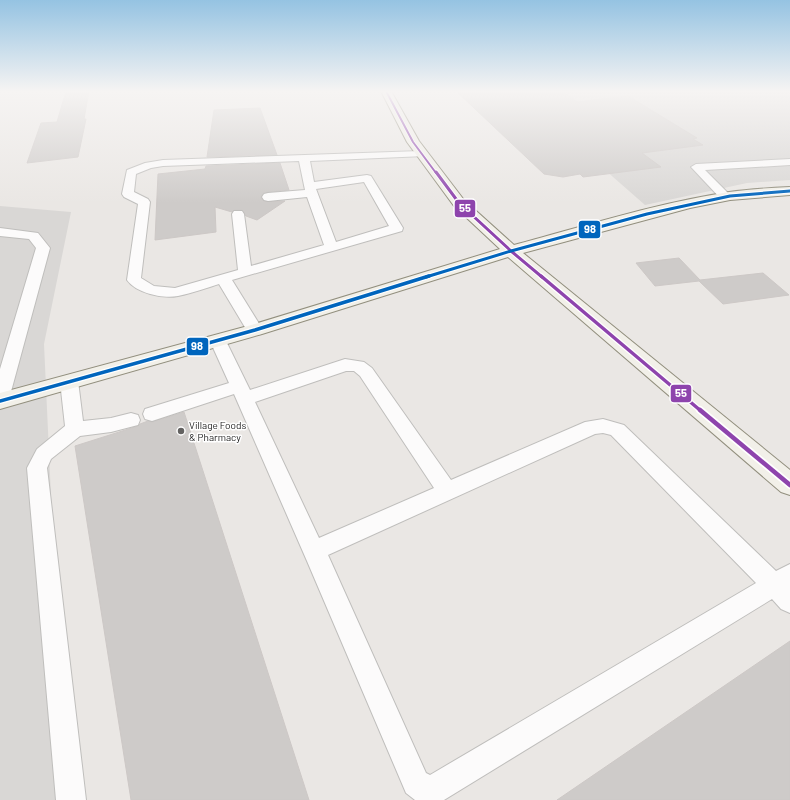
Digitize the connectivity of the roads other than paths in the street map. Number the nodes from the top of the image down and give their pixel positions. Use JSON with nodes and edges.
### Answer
{"nodes":[{"id":1,"x":406,"y":128,"type":"edge"},
{"id":2,"x":421,"y":154,"type":"junction"},
{"id":3,"x":304,"y":158,"type":"junction"},
{"id":4,"x":790,"y":162,"type":"edge"},
{"id":5,"x":310,"y":189,"type":"junction"},
{"id":6,"x":790,"y":191,"type":"edge"},
{"id":7,"x":268,"y":197,"type":"dead end"},
{"id":8,"x":726,"y":197,"type":"junction"},
{"id":9,"x":238,"y":214,"type":"dead end"},
{"id":10,"x":0,"y":232,"type":"edge"},
{"id":11,"x":331,"y":247,"type":"junction"},
{"id":12,"x":511,"y":252,"type":"junction"},
{"id":13,"x":245,"y":272,"type":"junction"},
{"id":14,"x":223,"y":278,"type":"junction"},
{"id":15,"x":254,"y":330,"type":"junction"},
{"id":16,"x":218,"y":341,"type":"junction"},
{"id":17,"x":69,"y":381,"type":"junction"},
{"id":18,"x":242,"y":392,"type":"junction"},
{"id":19,"x":0,"y":400,"type":"edge"},
{"id":20,"x":152,"y":414,"type":"dead end"},
{"id":21,"x":131,"y":420,"type":"dead end"},
{"id":22,"x":75,"y":430,"type":"junction"},
{"id":23,"x":790,"y":485,"type":"edge"},
{"id":24,"x":448,"y":492,"type":"junction"},
{"id":25,"x":314,"y":551,"type":"junction"},
{"id":26,"x":785,"y":587,"type":"edge"},
{"id":27,"x":71,"y":800,"type":"edge"}],
"edges":[{"from":1,"to":2,"type":"street"},
{"from":2,"to":3,"type":"lane"},
{"from":2,"to":12,"type":"street"},
{"from":3,"to":5,"type":"lane"},
{"from":3,"to":14,"type":"lane"},
{"from":4,"to":8,"type":"lane"},
{"from":5,"to":7,"type":"lane"},
{"from":5,"to":11,"type":"lane"},
{"from":5,"to":11,"type":"lane"},
{"from":6,"to":8,"type":"street"},
{"from":8,"to":12,"type":"street"},
{"from":9,"to":13,"type":"lane"},
{"from":10,"to":19,"type":"lane"},
{"from":11,"to":13,"type":"lane"},
{"from":12,"to":15,"type":"street"},
{"from":12,"to":23,"type":"street"},
{"from":13,"to":14,"type":"lane"},
{"from":14,"to":15,"type":"lane"},
{"from":15,"to":16,"type":"street"},
{"from":16,"to":17,"type":"street"},
{"from":16,"to":18,"type":"lane"},
{"from":17,"to":19,"type":"street"},
{"from":17,"to":22,"type":"lane"},
{"from":18,"to":20,"type":"lane"},
{"from":18,"to":24,"type":"lane"},
{"from":18,"to":25,"type":"lane"},
{"from":21,"to":22,"type":"lane"},
{"from":22,"to":27,"type":"lane"},
{"from":24,"to":25,"type":"lane"},
{"from":24,"to":26,"type":"lane"},
{"from":25,"to":26,"type":"lane"}]}
